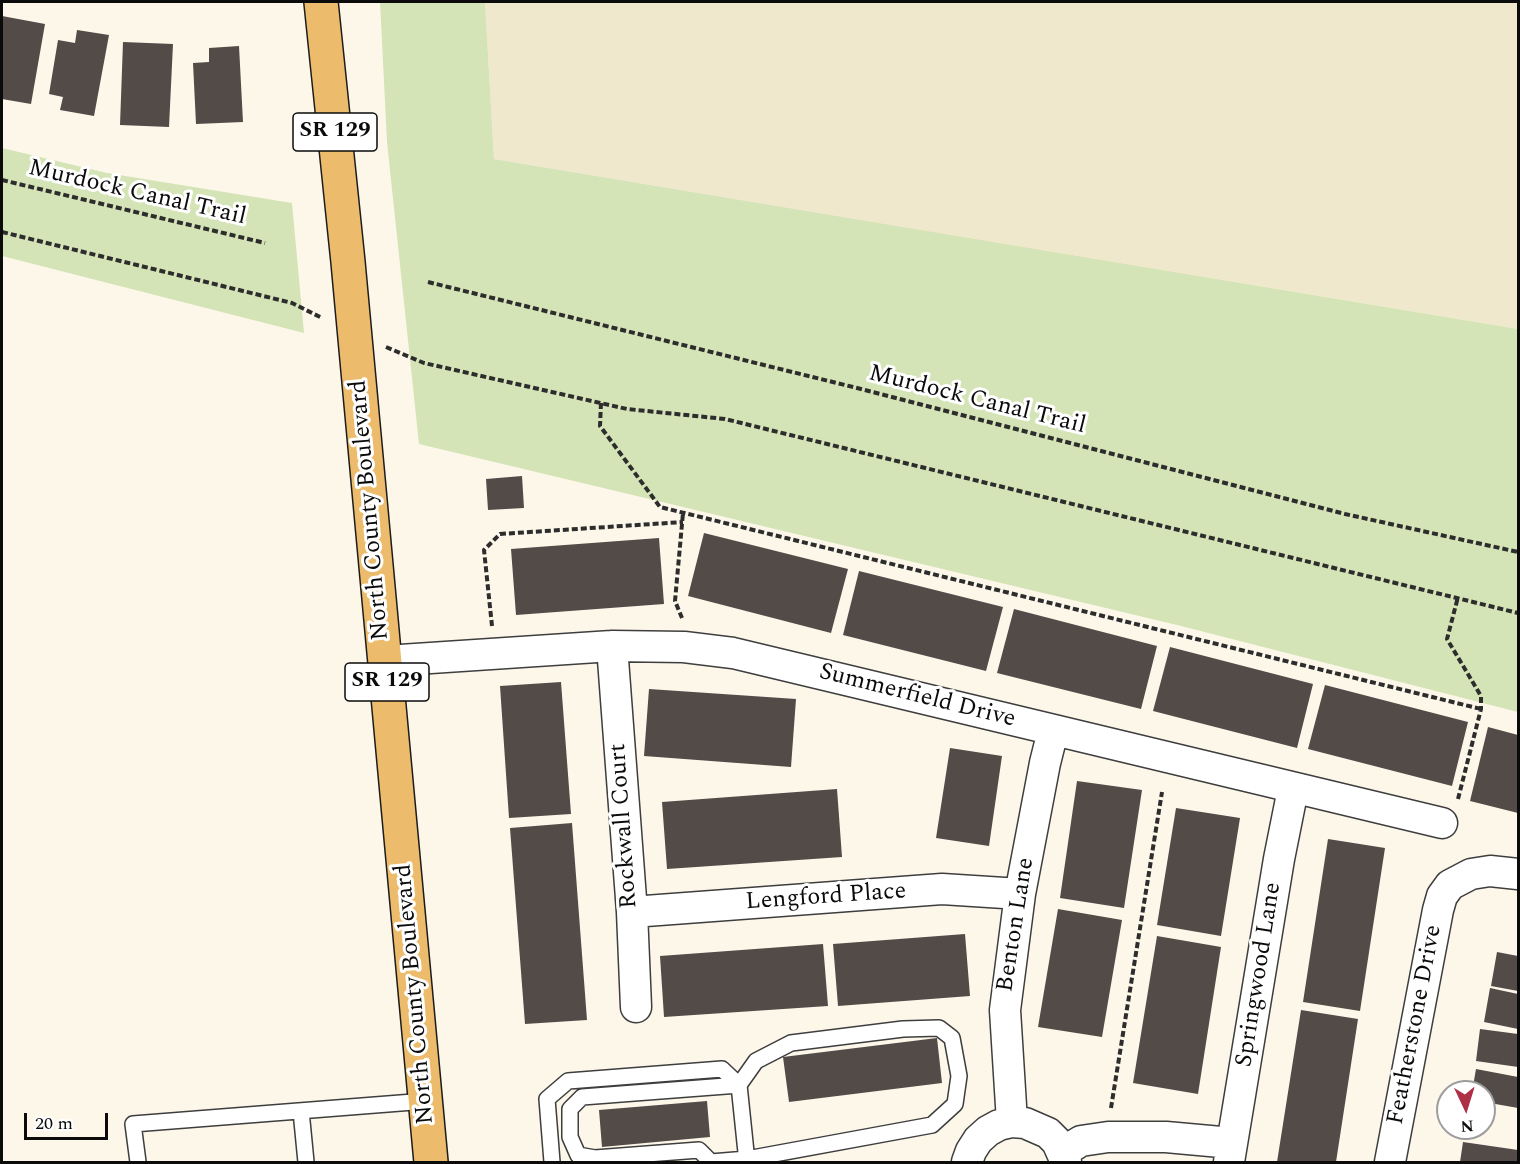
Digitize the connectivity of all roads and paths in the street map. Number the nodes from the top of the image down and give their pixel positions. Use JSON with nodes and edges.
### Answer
{"nodes":[{"id":1,"x":321,"y":2,"type":"edge"},
{"id":2,"x":2,"y":180,"type":"edge"},
{"id":3,"x":2,"y":232,"type":"edge"},
{"id":4,"x":264,"y":243,"type":"dead end"},
{"id":5,"x":428,"y":282,"type":"dead end"},
{"id":6,"x":355,"y":334,"type":"junction"},
{"id":7,"x":601,"y":403,"type":"junction"},
{"id":8,"x":684,"y":513,"type":"junction"},
{"id":9,"x":683,"y":522,"type":"junction"},
{"id":10,"x":1518,"y":552,"type":"edge"},
{"id":11,"x":1458,"y":597,"type":"junction"},
{"id":12,"x":1518,"y":613,"type":"edge"},
{"id":13,"x":612,"y":646,"type":"junction"},
{"id":14,"x":684,"y":647,"type":"junction"},
{"id":15,"x":495,"y":654,"type":"junction"},
{"id":16,"x":385,"y":662,"type":"junction"},
{"id":17,"x":1481,"y":709,"type":"junction"},
{"id":18,"x":1053,"y":731,"type":"junction"},
{"id":19,"x":1293,"y":789,"type":"junction"},
{"id":20,"x":1162,"y":792,"type":"dead end"},
{"id":21,"x":1449,"y":814,"type":"joint"},
{"id":22,"x":1518,"y":874,"type":"edge"},
{"id":23,"x":1020,"y":894,"type":"junction"},
{"id":24,"x":632,"y":912,"type":"junction"},
{"id":25,"x":636,"y":1007,"type":"dead end"},
{"id":26,"x":739,"y":1085,"type":"junction"},
{"id":27,"x":426,"y":1101,"type":"junction"},
{"id":28,"x":301,"y":1111,"type":"junction"},
{"id":29,"x":1110,"y":1116,"type":"dead end"},
{"id":30,"x":1012,"y":1122,"type":"junction"},
{"id":31,"x":1230,"y":1153,"type":"edge"},
{"id":32,"x":1064,"y":1157,"type":"edge"},
{"id":33,"x":747,"y":1161,"type":"edge"},
{"id":34,"x":138,"y":1162,"type":"edge"},
{"id":35,"x":306,"y":1162,"type":"edge"},
{"id":36,"x":431,"y":1162,"type":"edge"},
{"id":37,"x":552,"y":1162,"type":"edge"},
{"id":38,"x":711,"y":1162,"type":"edge"},
{"id":39,"x":967,"y":1162,"type":"edge"},
{"id":40,"x":1390,"y":1162,"type":"edge"}],
"edges":[{"from":1,"to":6,"type":"main road","name":"North County Boulevard","number":"SR 129"},
{"from":2,"to":4,"type":"path","name":"Murdock Canal Trail"},
{"from":3,"to":6,"type":"path"},
{"from":5,"to":10,"type":"path","name":"Murdock Canal Trail"},
{"from":6,"to":7,"type":"path"},
{"from":6,"to":16,"type":"main road","name":"North County Boulevard","number":"SR 129"},
{"from":7,"to":8,"type":"path"},
{"from":7,"to":11,"type":"path"},
{"from":8,"to":9,"type":"path"},
{"from":8,"to":17,"type":"path"},
{"from":9,"to":14,"type":"path"},
{"from":9,"to":15,"type":"path"},
{"from":11,"to":12,"type":"path"},
{"from":11,"to":17,"type":"path"},
{"from":13,"to":14,"type":"street","name":"Summerfield Drive"},
{"from":13,"to":15,"type":"street","name":"Summerfield Drive"},
{"from":13,"to":24,"type":"street","name":"Rockwall Court"},
{"from":14,"to":18,"type":"street","name":"Summerfield Drive"},
{"from":15,"to":16,"type":"street","name":"Summerfield Drive"},
{"from":16,"to":27,"type":"main road","name":"North County Boulevard","number":"SR 129"},
{"from":17,"to":21,"type":"path"},
{"from":18,"to":19,"type":"street","name":"Summerfield Drive"},
{"from":18,"to":23,"type":"street","name":"Benton Lane"},
{"from":19,"to":21,"type":"street","name":"Summerfield Drive"},
{"from":19,"to":31,"type":"street","name":"Springwood Lane"},
{"from":20,"to":29,"type":"path"},
{"from":22,"to":40,"type":"street","name":"Featherstone Drive"},
{"from":23,"to":24,"type":"street","name":"Lengford Place"},
{"from":23,"to":30,"type":"street","name":"Benton Lane"},
{"from":24,"to":25,"type":"street","name":"Rockwall Court"},
{"from":26,"to":33,"type":"lane"},
{"from":26,"to":33,"type":"lane"},
{"from":26,"to":37,"type":"lane"},
{"from":26,"to":38,"type":"lane"},
{"from":27,"to":28,"type":"lane"},
{"from":27,"to":36,"type":"main road","name":"North County Boulevard","number":"SR 129"},
{"from":28,"to":34,"type":"lane"},
{"from":28,"to":35,"type":"lane"},
{"from":30,"to":32,"type":"street"},
{"from":30,"to":39,"type":"street"},
{"from":31,"to":32,"type":"street"},
{"from":33,"to":38,"type":"lane"}]}
